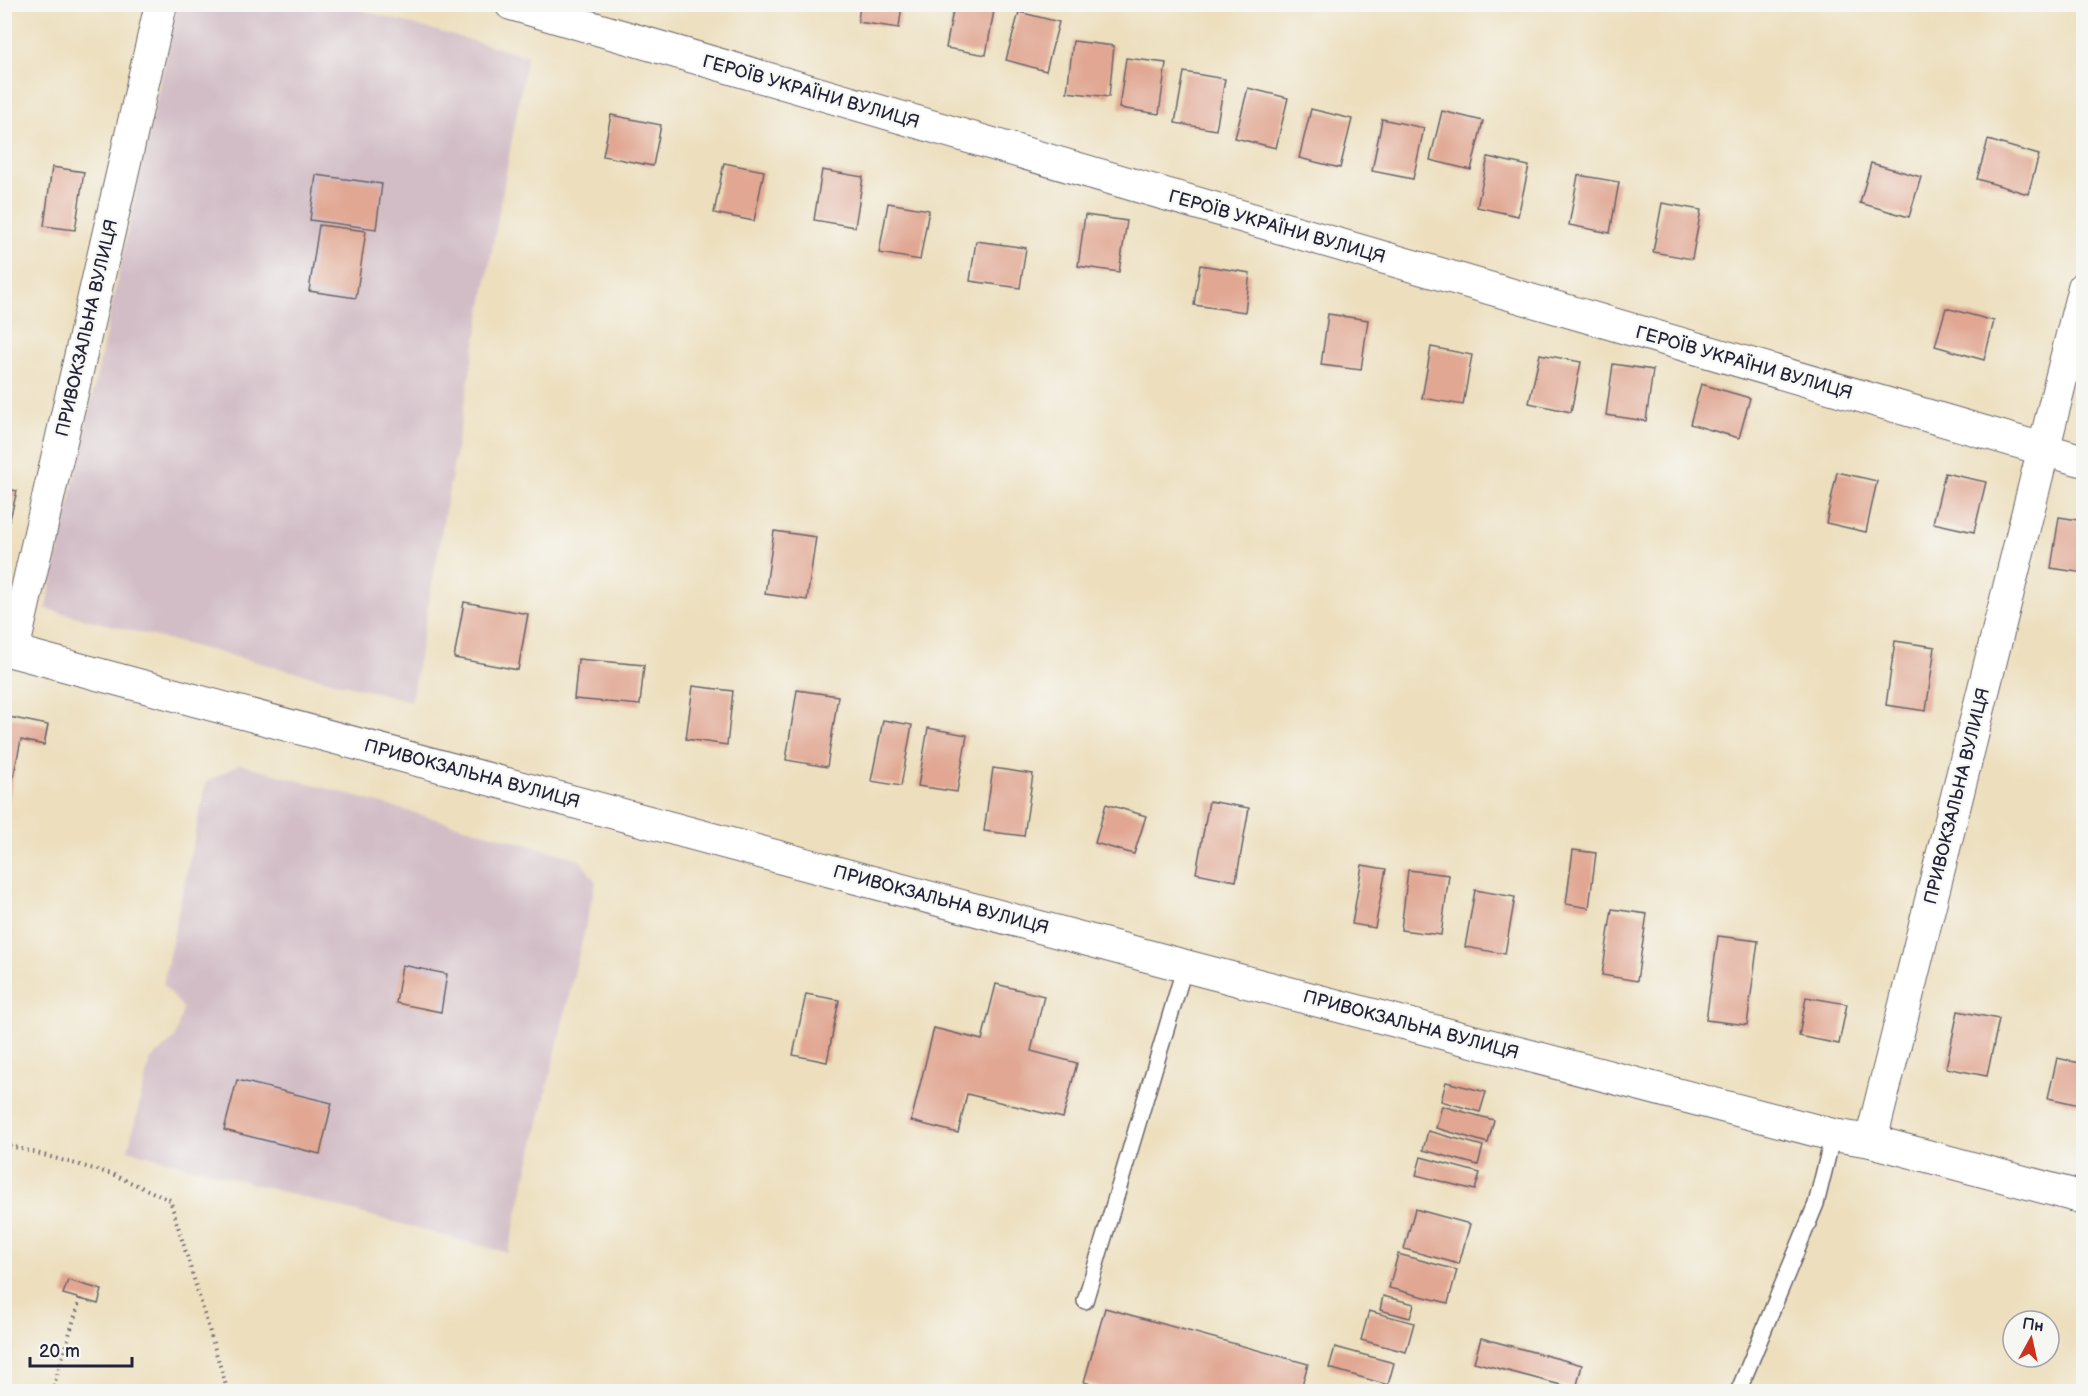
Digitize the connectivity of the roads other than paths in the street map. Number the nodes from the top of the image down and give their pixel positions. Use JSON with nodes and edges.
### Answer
{"nodes":[{"id":1,"x":161,"y":4,"type":"edge"},
{"id":2,"x":511,"y":4,"type":"edge"},
{"id":3,"x":2084,"y":287,"type":"edge"},
{"id":4,"x":2044,"y":450,"type":"junction"},
{"id":5,"x":2084,"y":461,"type":"edge"},
{"id":6,"x":9,"y":650,"type":"edge"},
{"id":7,"x":1185,"y":966,"type":"junction"},
{"id":8,"x":1833,"y":1135,"type":"junction"},
{"id":9,"x":1871,"y":1141,"type":"junction"},
{"id":10,"x":2084,"y":1198,"type":"edge"},
{"id":11,"x":1085,"y":1301,"type":"dead end"},
{"id":12,"x":1738,"y":1392,"type":"edge"}],
"edges":[{"from":1,"to":6,"type":"street","name":"ПРИВОКЗАЛЬНА ВУЛИЦЯ"},
{"from":2,"to":4,"type":"street","name":"ГЕРОЇВ УКРАЇНИ ВУЛИЦЯ"},
{"from":3,"to":4,"type":"street"},
{"from":4,"to":5,"type":"street","name":"ГЕРОЇВ УКРАЇНИ ВУЛИЦЯ"},
{"from":4,"to":9,"type":"street","name":"ПРИВОКЗАЛЬНА ВУЛИЦЯ"},
{"from":6,"to":7,"type":"street","name":"ПРИВОКЗАЛЬНА ВУЛИЦЯ"},
{"from":7,"to":8,"type":"street","name":"ПРИВОКЗАЛЬНА ВУЛИЦЯ"},
{"from":7,"to":11,"type":"lane"},
{"from":8,"to":9,"type":"street","name":"ПРИВОКЗАЛЬНА ВУЛИЦЯ"},
{"from":8,"to":12,"type":"lane"},
{"from":9,"to":10,"type":"street","name":"ПРИВОКЗАЛЬНА ВУЛИЦЯ"}]}
